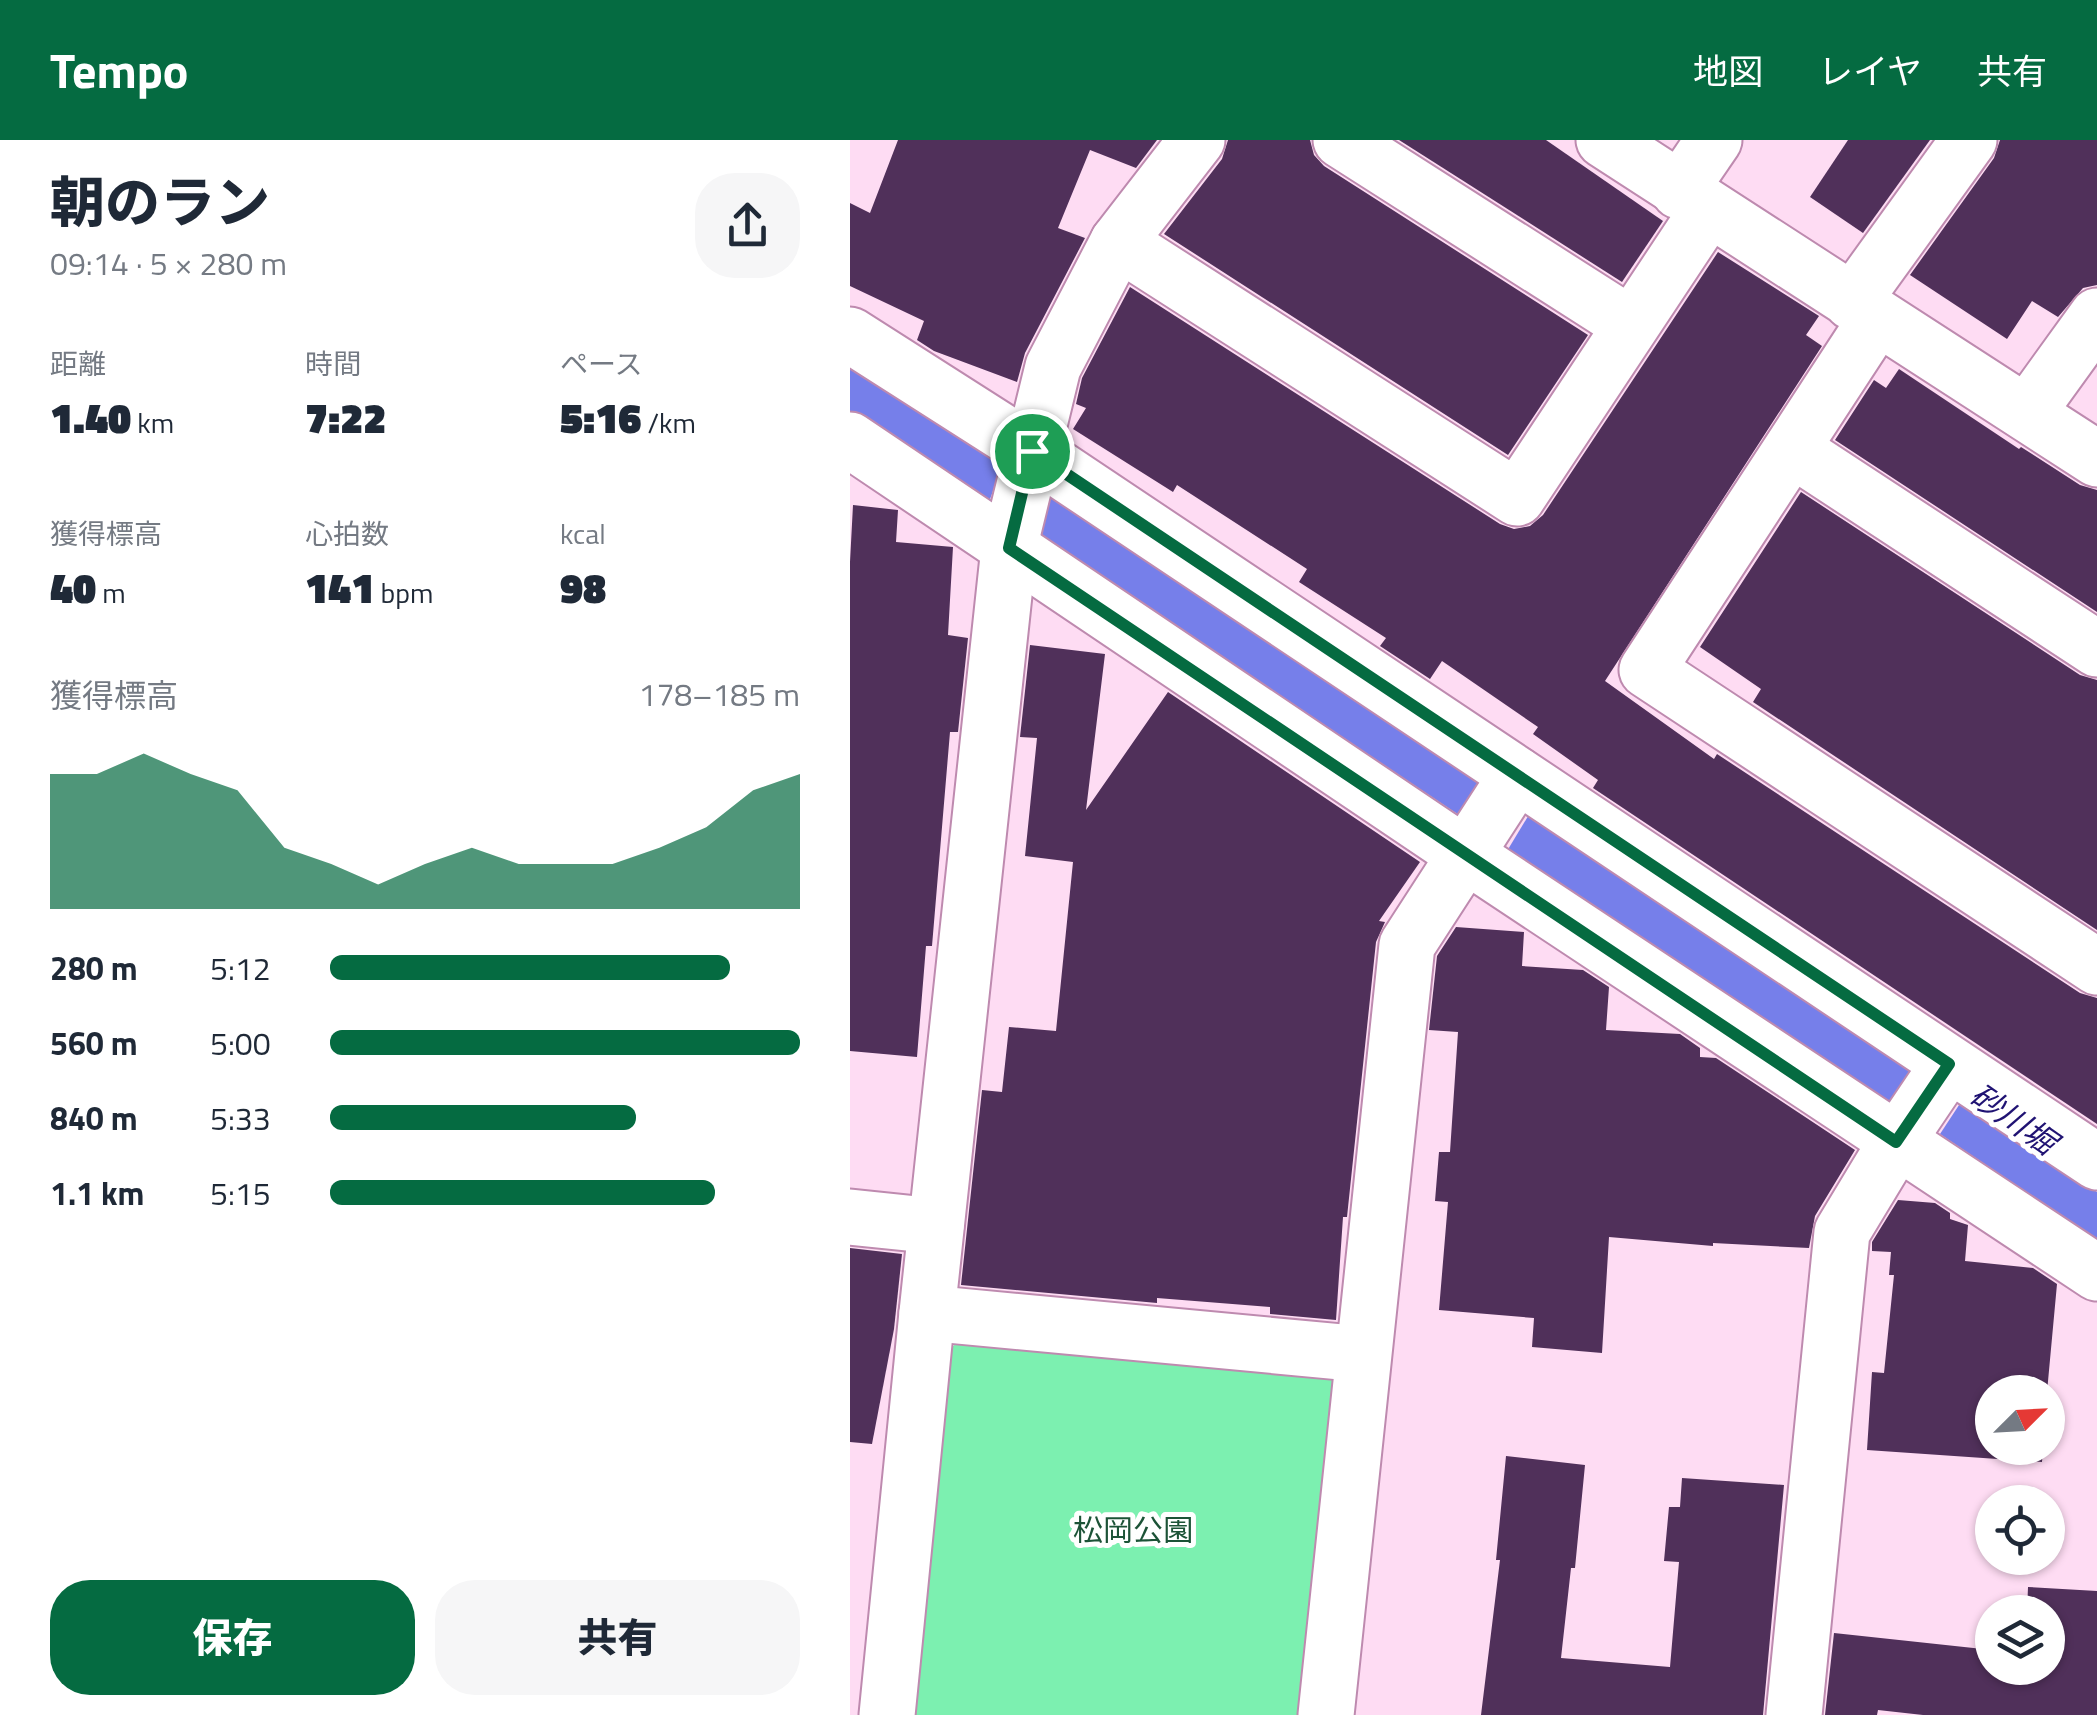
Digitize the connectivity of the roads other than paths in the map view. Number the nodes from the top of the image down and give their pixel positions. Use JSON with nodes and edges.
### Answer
{"nodes":[{"id":1,"x":1197,"y":140,"type":"edge"},
{"id":2,"x":1341,"y":140,"type":"edge"},
{"id":3,"x":1604,"y":140,"type":"edge"},
{"id":4,"x":1714,"y":140,"type":"edge"},
{"id":5,"x":1968,"y":140,"type":"edge"},
{"id":6,"x":1694,"y":200,"type":"junction"},
{"id":7,"x":1118,"y":242,"type":"junction"},
{"id":8,"x":1864,"y":310,"type":"junction"},
{"id":9,"x":2097,"y":316,"type":"edge"},
{"id":10,"x":1631,"y":325,"type":"junction"},
{"id":11,"x":850,"y":335,"type":"edge"},
{"id":12,"x":2027,"y":414,"type":"junction"},
{"id":13,"x":850,"y":440,"type":"edge"},
{"id":14,"x":1792,"y":449,"type":"junction"},
{"id":15,"x":1032,"y":451,"type":"junction"},
{"id":16,"x":2097,"y":458,"type":"edge"},
{"id":17,"x":1009,"y":548,"type":"junction"},
{"id":18,"x":2097,"y":650,"type":"edge"},
{"id":19,"x":1517,"y":776,"type":"junction"},
{"id":20,"x":1466,"y":855,"type":"junction"},
{"id":21,"x":2097,"y":967,"type":"edge"},
{"id":22,"x":1949,"y":1064,"type":"junction"},
{"id":23,"x":1896,"y":1142,"type":"junction"},
{"id":24,"x":2097,"y":1162,"type":"edge"},
{"id":25,"x":850,"y":1217,"type":"edge"},
{"id":26,"x":936,"y":1226,"type":"junction"},
{"id":27,"x":2097,"y":1273,"type":"edge"},
{"id":28,"x":926,"y":1313,"type":"junction"},
{"id":29,"x":1363,"y":1354,"type":"junction"},
{"id":30,"x":887,"y":1715,"type":"edge"},
{"id":31,"x":1326,"y":1715,"type":"edge"},
{"id":32,"x":1794,"y":1715,"type":"edge"}],
"edges":[{"from":1,"to":7,"type":"street"},
{"from":2,"to":10,"type":"street"},
{"from":3,"to":6,"type":"street"},
{"from":4,"to":6,"type":"street"},
{"from":5,"to":8,"type":"street"},
{"from":6,"to":8,"type":"street"},
{"from":6,"to":10,"type":"street"},
{"from":7,"to":10,"type":"street"},
{"from":7,"to":15,"type":"street"},
{"from":8,"to":12,"type":"street"},
{"from":8,"to":14,"type":"street"},
{"from":9,"to":12,"type":"street"},
{"from":11,"to":15,"type":"street"},
{"from":12,"to":16,"type":"street"},
{"from":13,"to":17,"type":"street"},
{"from":14,"to":18,"type":"street"},
{"from":14,"to":21,"type":"street"},
{"from":15,"to":17,"type":"street"},
{"from":15,"to":19,"type":"street"},
{"from":17,"to":20,"type":"street"},
{"from":17,"to":26,"type":"street"},
{"from":19,"to":20,"type":"street"},
{"from":19,"to":22,"type":"street"},
{"from":20,"to":23,"type":"street"},
{"from":20,"to":29,"type":"street"},
{"from":22,"to":23,"type":"street"},
{"from":22,"to":24,"type":"street"},
{"from":23,"to":27,"type":"street"},
{"from":23,"to":32,"type":"street"},
{"from":25,"to":26,"type":"street"},
{"from":26,"to":28,"type":"street"},
{"from":28,"to":29,"type":"street"},
{"from":28,"to":30,"type":"street"},
{"from":29,"to":31,"type":"street"}]}
